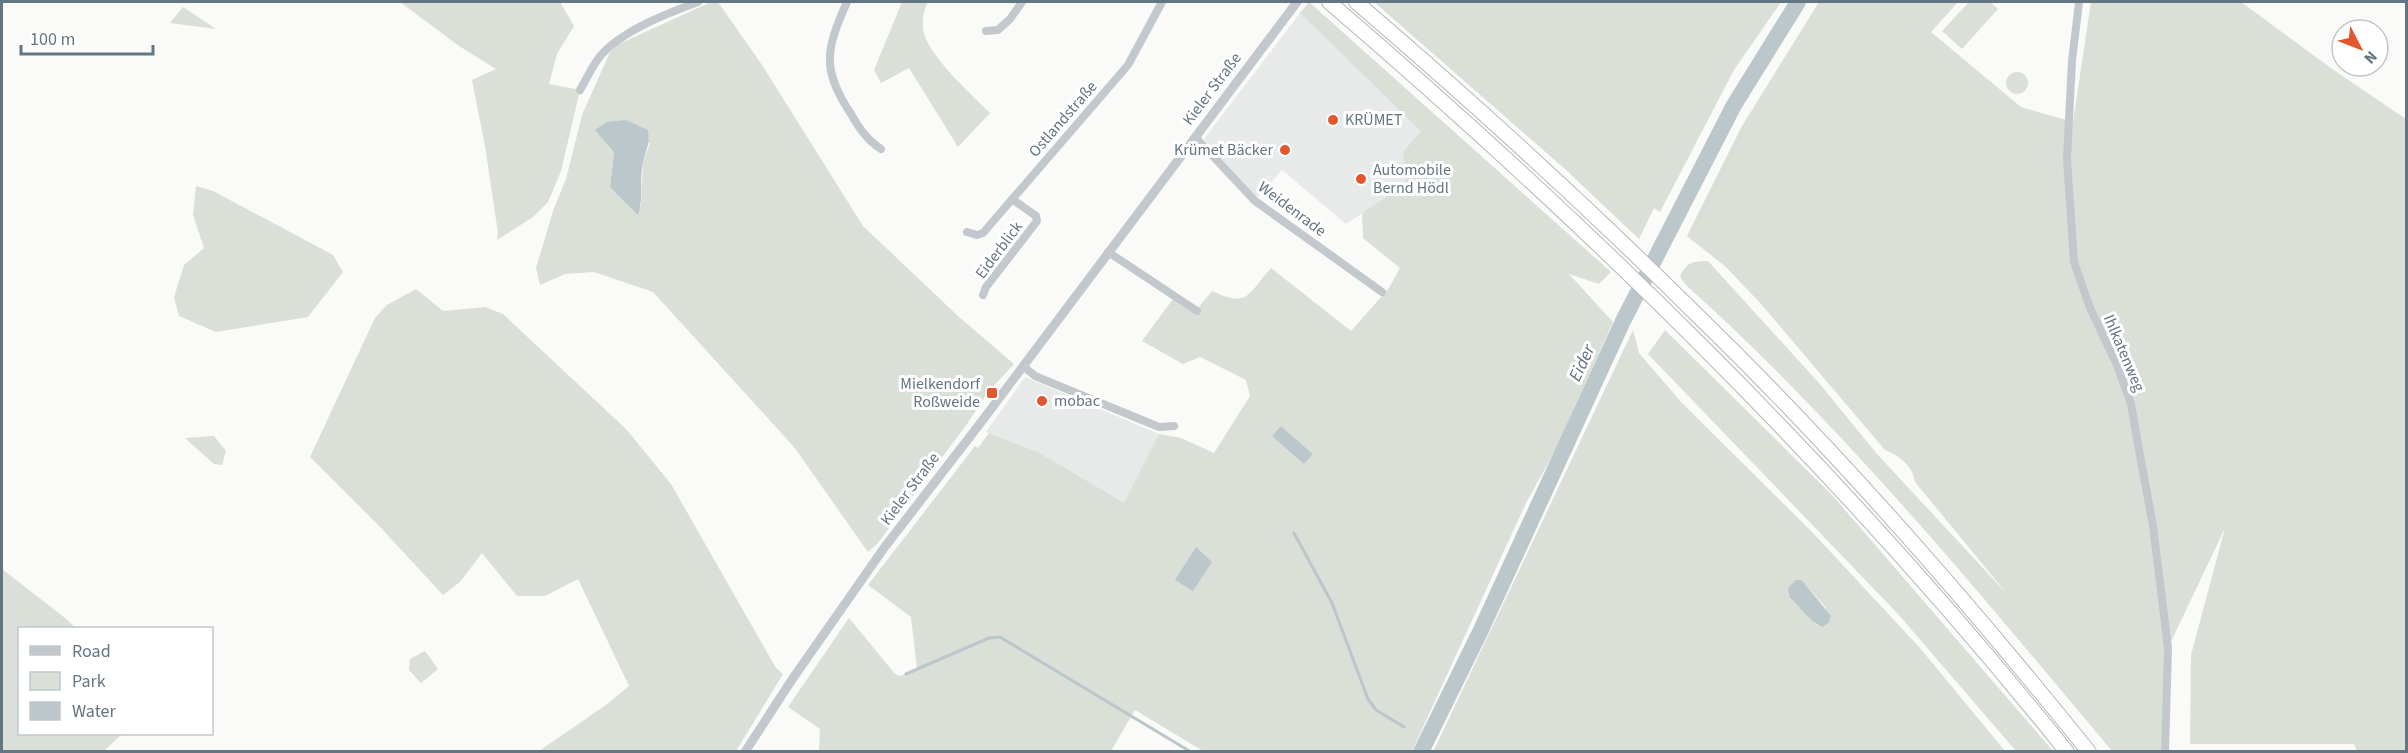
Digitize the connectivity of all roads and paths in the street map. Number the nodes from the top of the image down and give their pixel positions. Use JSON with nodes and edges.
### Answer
{"nodes":[{"id":1,"x":698,"y":2,"type":"edge"},
{"id":2,"x":847,"y":2,"type":"edge"},
{"id":3,"x":1022,"y":2,"type":"edge"},
{"id":4,"x":1162,"y":2,"type":"edge"},
{"id":5,"x":1297,"y":2,"type":"edge"},
{"id":6,"x":1329,"y":2,"type":"edge"},
{"id":7,"x":1356,"y":2,"type":"edge"},
{"id":8,"x":2079,"y":2,"type":"edge"},
{"id":9,"x":986,"y":31,"type":"dead end"},
{"id":10,"x":580,"y":90,"type":"dead end"},
{"id":11,"x":1195,"y":137,"type":"junction"},
{"id":12,"x":881,"y":149,"type":"dead end"},
{"id":13,"x":1012,"y":199,"type":"junction"},
{"id":14,"x":967,"y":232,"type":"dead end"},
{"id":15,"x":1108,"y":252,"type":"junction"},
{"id":16,"x":1382,"y":292,"type":"dead end"},
{"id":17,"x":983,"y":295,"type":"dead end"},
{"id":18,"x":1197,"y":311,"type":"dead end"},
{"id":19,"x":1023,"y":366,"type":"junction"},
{"id":20,"x":1174,"y":426,"type":"dead end"},
{"id":21,"x":746,"y":752,"type":"edge"},
{"id":22,"x":2067,"y":752,"type":"edge"},
{"id":23,"x":2090,"y":752,"type":"edge"},
{"id":24,"x":2165,"y":752,"type":"edge"}],
"edges":[{"from":1,"to":10,"type":"street"},
{"from":2,"to":12,"type":"street"},
{"from":3,"to":9,"type":"street"},
{"from":4,"to":13,"type":"street","name":"Ostlandstraße"},
{"from":5,"to":11,"type":"street","name":"Kieler Straße"},
{"from":6,"to":22,"type":"highway"},
{"from":7,"to":23,"type":"highway"},
{"from":8,"to":24,"type":"street","name":"Ihlkatenweg"},
{"from":11,"to":15,"type":"street","name":"Kieler Straße"},
{"from":11,"to":16,"type":"street","name":"Weidenrade"},
{"from":13,"to":14,"type":"street","name":"Ostlandstraße"},
{"from":13,"to":17,"type":"street","name":"Eiderblick"},
{"from":15,"to":18,"type":"street"},
{"from":15,"to":19,"type":"street","name":"Kieler Straße"},
{"from":19,"to":20,"type":"street"},
{"from":19,"to":21,"type":"street","name":"Kieler Straße"}]}
